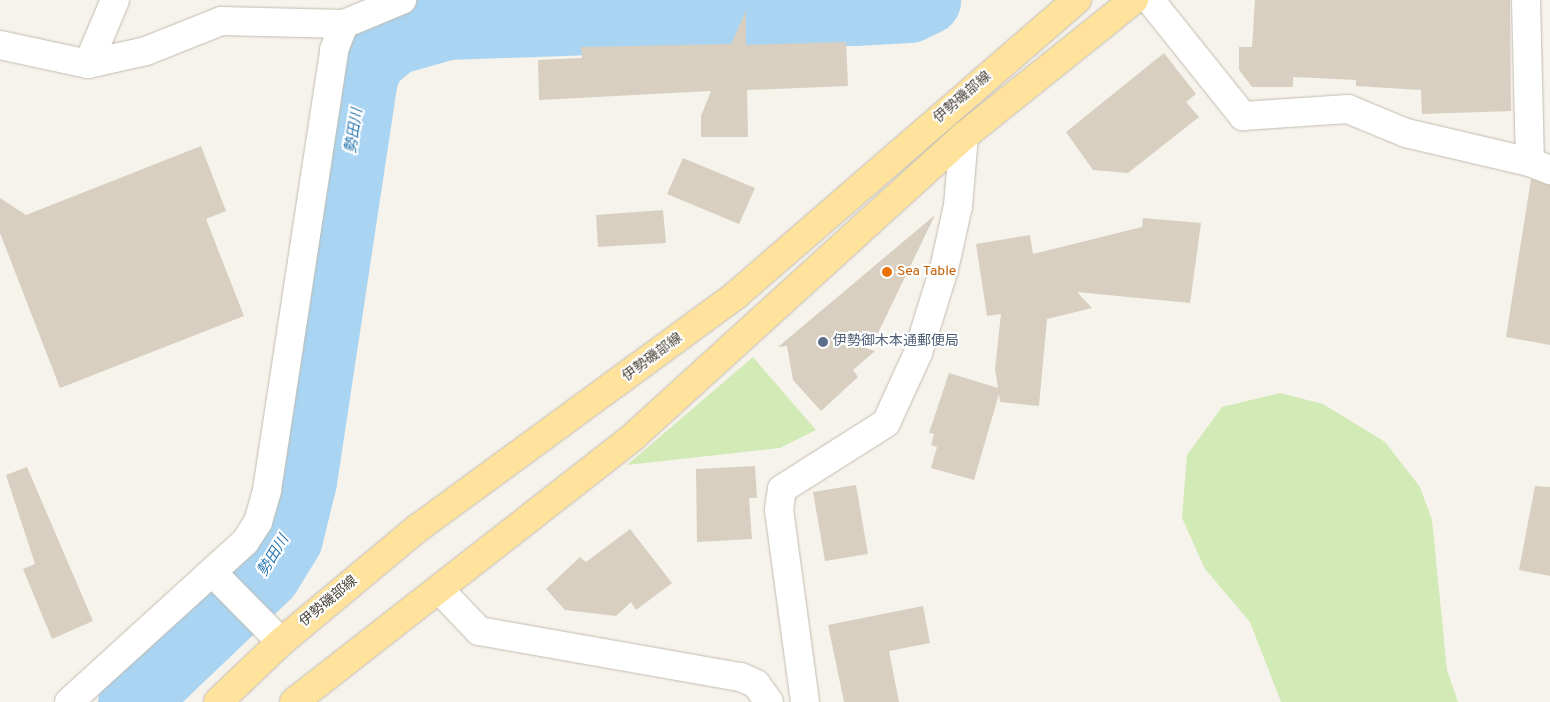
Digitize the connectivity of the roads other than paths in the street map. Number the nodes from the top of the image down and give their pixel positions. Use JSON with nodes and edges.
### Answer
{"nodes":[{"id":1,"x":115,"y":0,"type":"edge"},
{"id":2,"x":402,"y":0,"type":"edge"},
{"id":3,"x":1077,"y":0,"type":"edge"},
{"id":4,"x":1134,"y":0,"type":"edge"},
{"id":5,"x":1150,"y":0,"type":"edge"},
{"id":6,"x":1526,"y":0,"type":"edge"},
{"id":7,"x":344,"y":24,"type":"junction"},
{"id":8,"x":0,"y":45,"type":"edge"},
{"id":9,"x":88,"y":64,"type":"junction"},
{"id":10,"x":964,"y":136,"type":"junction"},
{"id":11,"x":1540,"y":166,"type":"edge"},
{"id":12,"x":217,"y":577,"type":"junction"},
{"id":13,"x":441,"y":591,"type":"junction"},
{"id":14,"x":272,"y":632,"type":"junction"},
{"id":15,"x":69,"y":702,"type":"edge"},
{"id":16,"x":218,"y":702,"type":"edge"},
{"id":17,"x":294,"y":702,"type":"edge"},
{"id":18,"x":769,"y":702,"type":"edge"},
{"id":19,"x":805,"y":702,"type":"edge"}],
"edges":[{"from":1,"to":9,"type":"street"},
{"from":2,"to":7,"type":"street"},
{"from":3,"to":14,"type":"main road","name":"伊勢磯部線"},
{"from":4,"to":10,"type":"main road"},
{"from":5,"to":11,"type":"street"},
{"from":6,"to":11,"type":"street"},
{"from":7,"to":9,"type":"street"},
{"from":7,"to":12,"type":"street"},
{"from":8,"to":9,"type":"street"},
{"from":10,"to":13,"type":"main road"},
{"from":10,"to":19,"type":"street"},
{"from":12,"to":14,"type":"street"},
{"from":12,"to":15,"type":"street"},
{"from":13,"to":17,"type":"main road"},
{"from":13,"to":18,"type":"street"},
{"from":14,"to":16,"type":"main road","name":"伊勢磯部線"}]}
